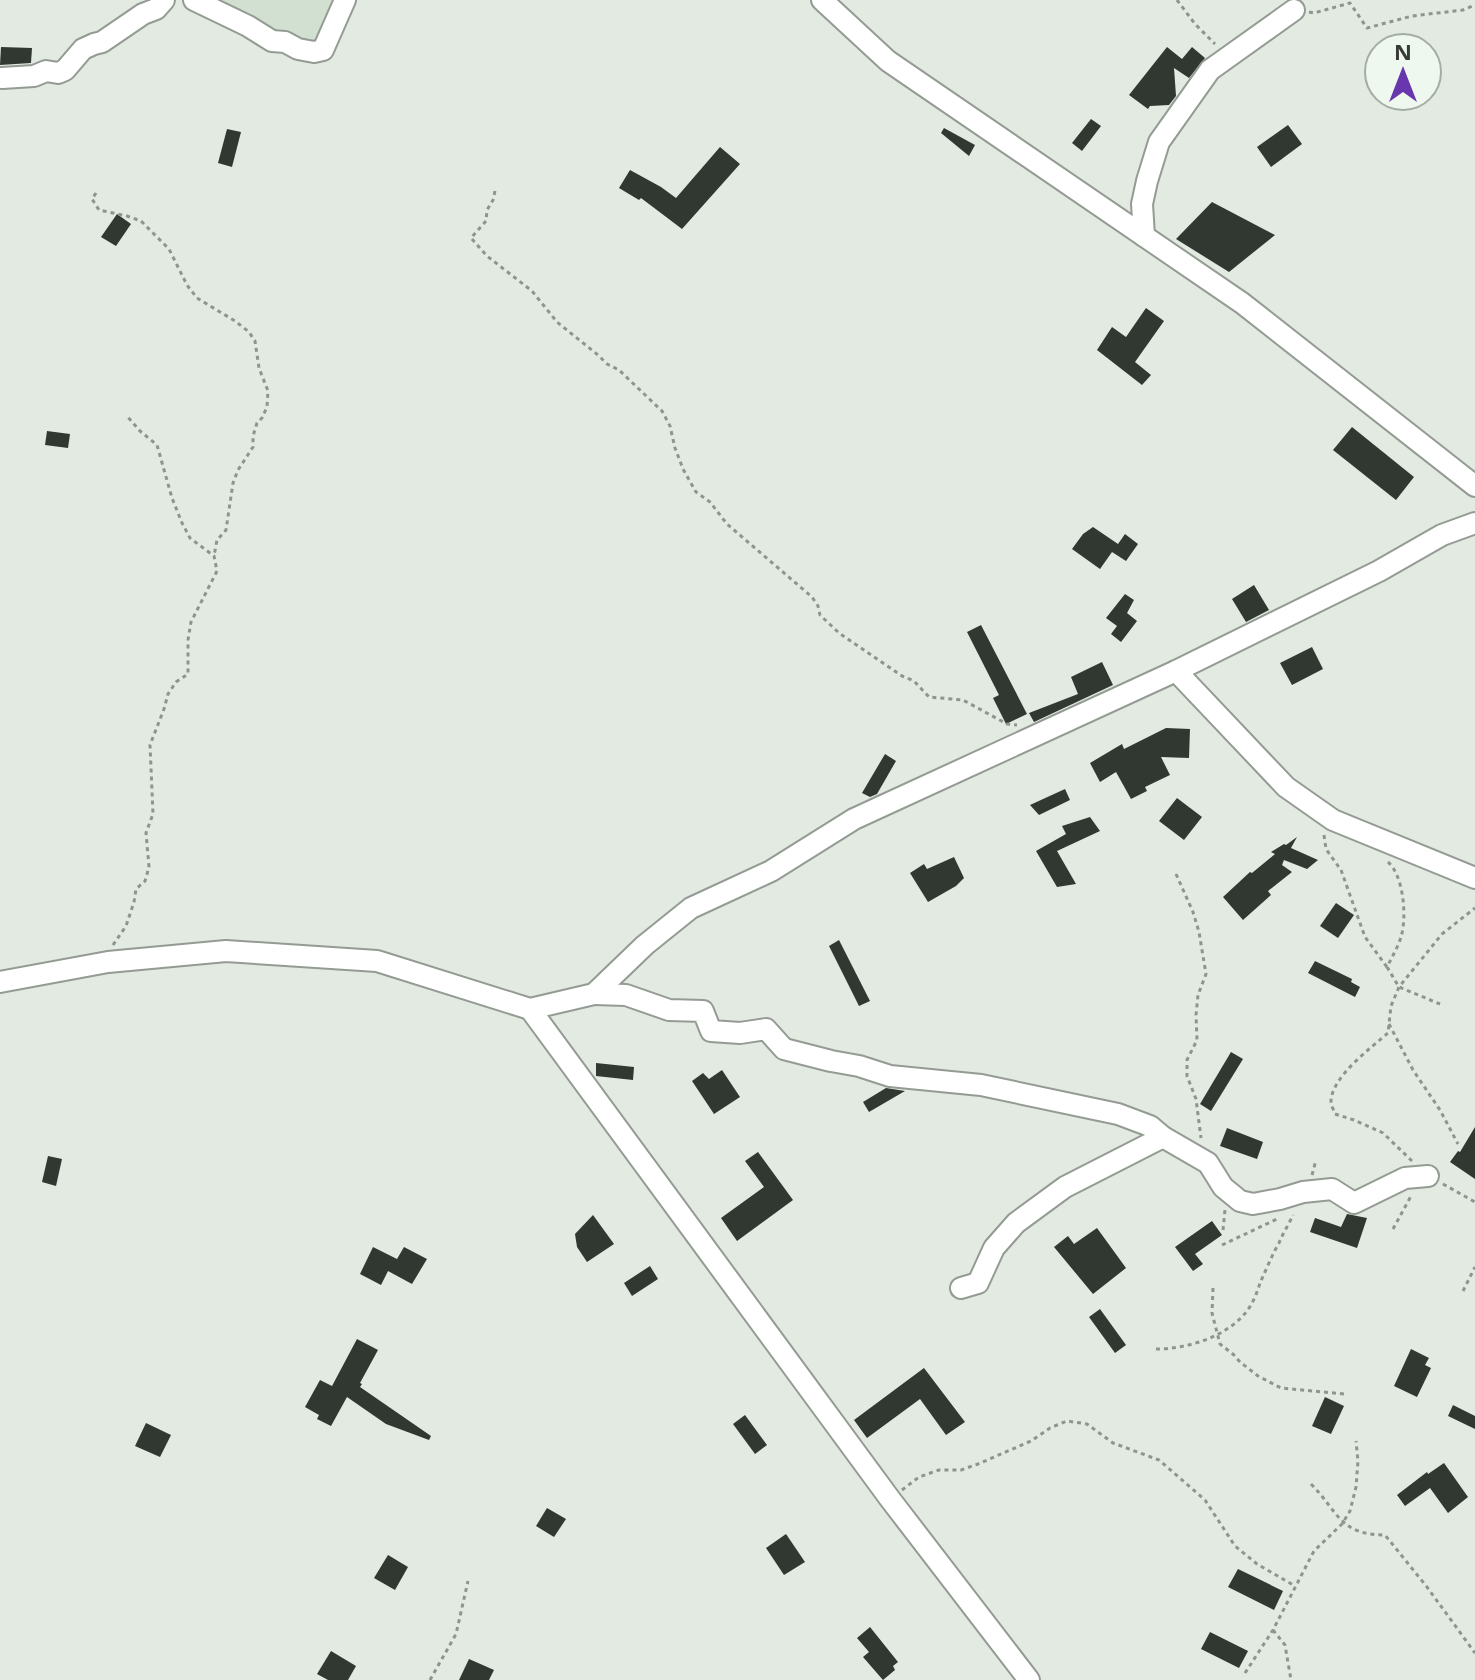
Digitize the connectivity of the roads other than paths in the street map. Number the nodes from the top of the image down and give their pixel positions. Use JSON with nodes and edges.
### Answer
{"nodes":[{"id":1,"x":164,"y":0,"type":"edge"},
{"id":2,"x":194,"y":0,"type":"edge"},
{"id":3,"x":345,"y":0,"type":"edge"},
{"id":4,"x":822,"y":0,"type":"edge"},
{"id":5,"x":1294,"y":10,"type":"road end"},
{"id":6,"x":2,"y":78,"type":"dead end"},
{"id":7,"x":1144,"y":236,"type":"junction"},
{"id":8,"x":1475,"y":486,"type":"edge"},
{"id":9,"x":1475,"y":523,"type":"edge"},
{"id":10,"x":1176,"y":671,"type":"junction"},
{"id":11,"x":1475,"y":878,"type":"edge"},
{"id":12,"x":0,"y":982,"type":"edge"},
{"id":13,"x":594,"y":994,"type":"junction"},
{"id":14,"x":530,"y":1009,"type":"junction"},
{"id":15,"x":1163,"y":1137,"type":"junction"},
{"id":16,"x":1422,"y":1177,"type":"road end"},
{"id":17,"x":961,"y":1288,"type":"dead end"},
{"id":18,"x":1029,"y":1680,"type":"edge"}],
"edges":[{"from":1,"to":6,"type":"street"},
{"from":2,"to":3,"type":"street"},
{"from":4,"to":7,"type":"street"},
{"from":5,"to":7,"type":"street"},
{"from":7,"to":8,"type":"street"},
{"from":9,"to":10,"type":"street"},
{"from":10,"to":11,"type":"street"},
{"from":10,"to":13,"type":"street"},
{"from":12,"to":14,"type":"street"},
{"from":13,"to":14,"type":"street"},
{"from":13,"to":15,"type":"street"},
{"from":14,"to":18,"type":"street"},
{"from":15,"to":16,"type":"street"},
{"from":15,"to":17,"type":"street"}]}
